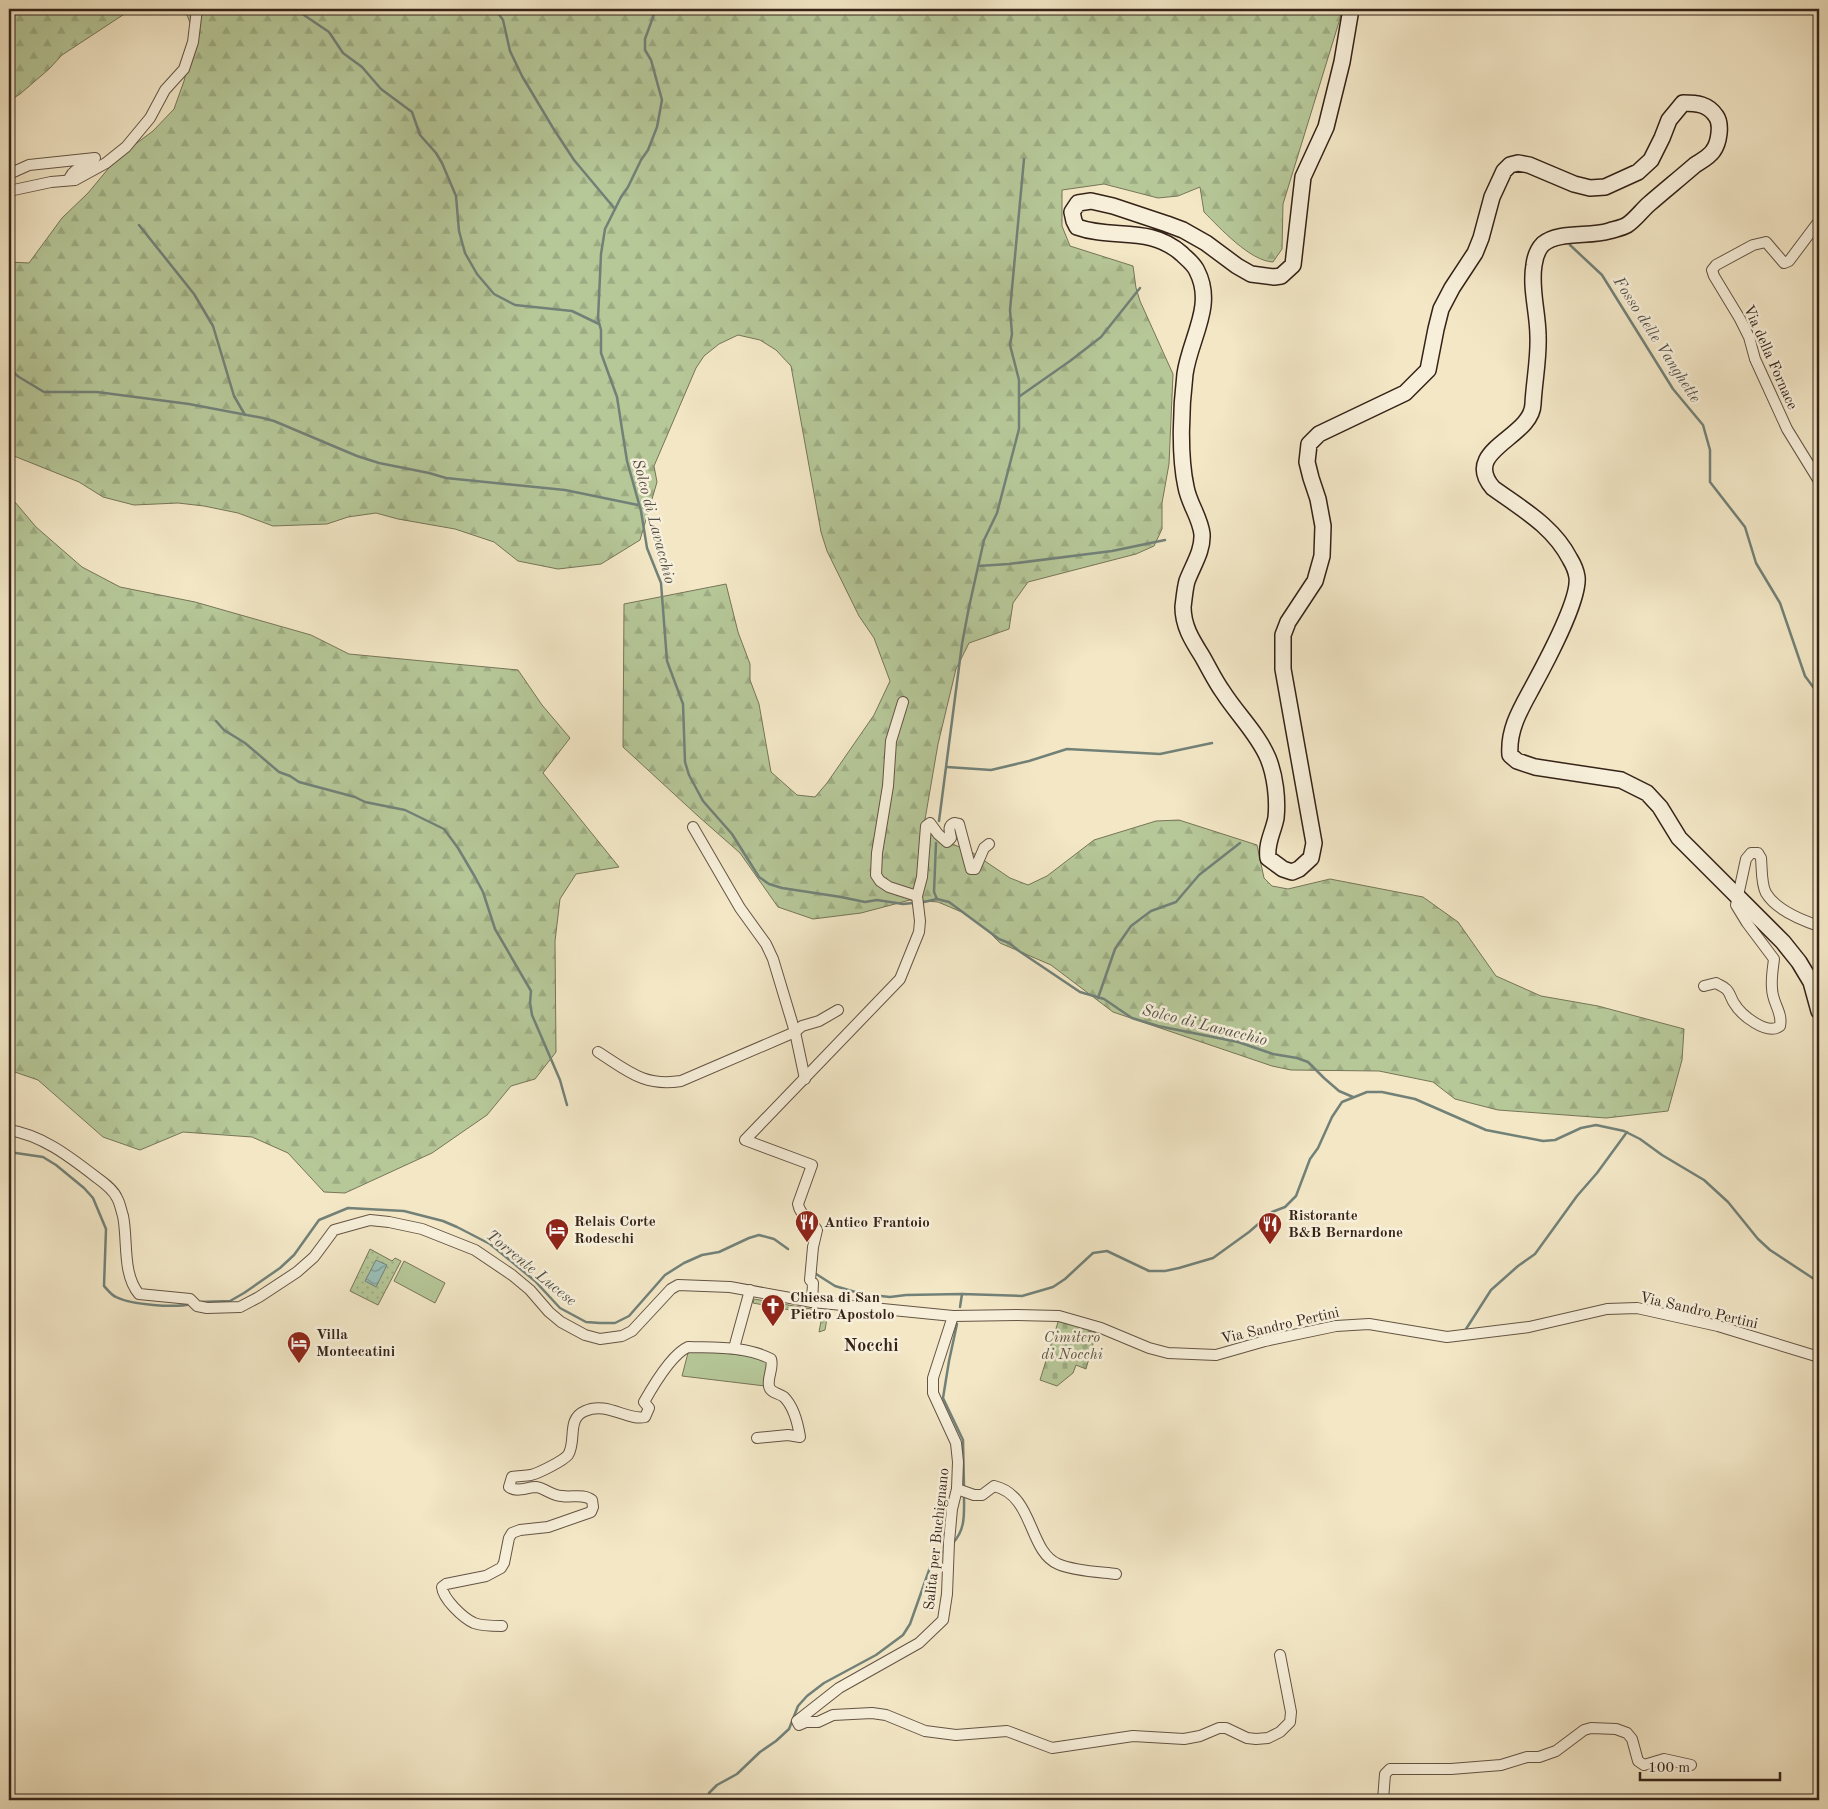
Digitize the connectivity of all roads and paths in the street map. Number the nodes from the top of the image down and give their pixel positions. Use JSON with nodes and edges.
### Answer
{"nodes":[{"id":1,"x":197,"y":9,"type":"edge"},
{"id":2,"x":1351,"y":9,"type":"edge"},
{"id":3,"x":9,"y":174,"type":"edge"},
{"id":4,"x":72,"y":179,"type":"junction"},
{"id":5,"x":9,"y":191,"type":"edge"},
{"id":6,"x":1819,"y":222,"type":"edge"},
{"id":7,"x":1819,"y":481,"type":"edge"},
{"id":8,"x":903,"y":702,"type":"dead end"},
{"id":9,"x":693,"y":827,"type":"dead end"},
{"id":10,"x":989,"y":844,"type":"dead end"},
{"id":11,"x":917,"y":896,"type":"junction"},
{"id":12,"x":1739,"y":896,"type":"junction"},
{"id":13,"x":1819,"y":926,"type":"edge"},
{"id":14,"x":1704,"y":986,"type":"dead end"},
{"id":15,"x":838,"y":1010,"type":"dead end"},
{"id":16,"x":1819,"y":1011,"type":"edge"},
{"id":17,"x":795,"y":1032,"type":"junction"},
{"id":18,"x":598,"y":1052,"type":"dead end"},
{"id":19,"x":805,"y":1079,"type":"junction"},
{"id":20,"x":9,"y":1130,"type":"edge"},
{"id":21,"x":750,"y":1290,"type":"junction"},
{"id":22,"x":812,"y":1302,"type":"junction"},
{"id":23,"x":953,"y":1316,"type":"junction"},
{"id":24,"x":734,"y":1348,"type":"junction"},
{"id":25,"x":1819,"y":1357,"type":"edge"},
{"id":26,"x":757,"y":1438,"type":"dead end"},
{"id":27,"x":957,"y":1489,"type":"junction"},
{"id":28,"x":1116,"y":1574,"type":"dead end"},
{"id":29,"x":502,"y":1626,"type":"dead end"},
{"id":30,"x":1280,"y":1655,"type":"dead end"},
{"id":31,"x":1691,"y":1765,"type":"dead end"},
{"id":32,"x":1383,"y":1800,"type":"edge"}],
"edges":[{"from":1,"to":4,"type":"street"},
{"from":2,"to":12,"type":"main road"},
{"from":3,"to":4,"type":"street"},
{"from":4,"to":5,"type":"street"},
{"from":6,"to":7,"type":"street","name":"Via della Fornace"},
{"from":8,"to":11,"type":"street"},
{"from":9,"to":17,"type":"street"},
{"from":10,"to":11,"type":"street"},
{"from":11,"to":19,"type":"street"},
{"from":12,"to":13,"type":"street"},
{"from":12,"to":14,"type":"street"},
{"from":12,"to":16,"type":"main road"},
{"from":15,"to":17,"type":"street"},
{"from":17,"to":18,"type":"street"},
{"from":17,"to":19,"type":"street"},
{"from":19,"to":22,"type":"street"},
{"from":20,"to":21,"type":"street","name":"Via Sandro Pertini"},
{"from":21,"to":22,"type":"street","name":"Via Sandro Pertini"},
{"from":21,"to":24,"type":"street"},
{"from":22,"to":23,"type":"street","name":"Via Sandro Pertini"},
{"from":23,"to":25,"type":"street","name":"Via Sandro Pertini"},
{"from":23,"to":27,"type":"street","name":"Salita per Buchignano"},
{"from":24,"to":26,"type":"street"},
{"from":24,"to":29,"type":"street"},
{"from":27,"to":28,"type":"street"},
{"from":27,"to":30,"type":"street","name":"Salita per Buchignano"},
{"from":31,"to":32,"type":"street"}]}
